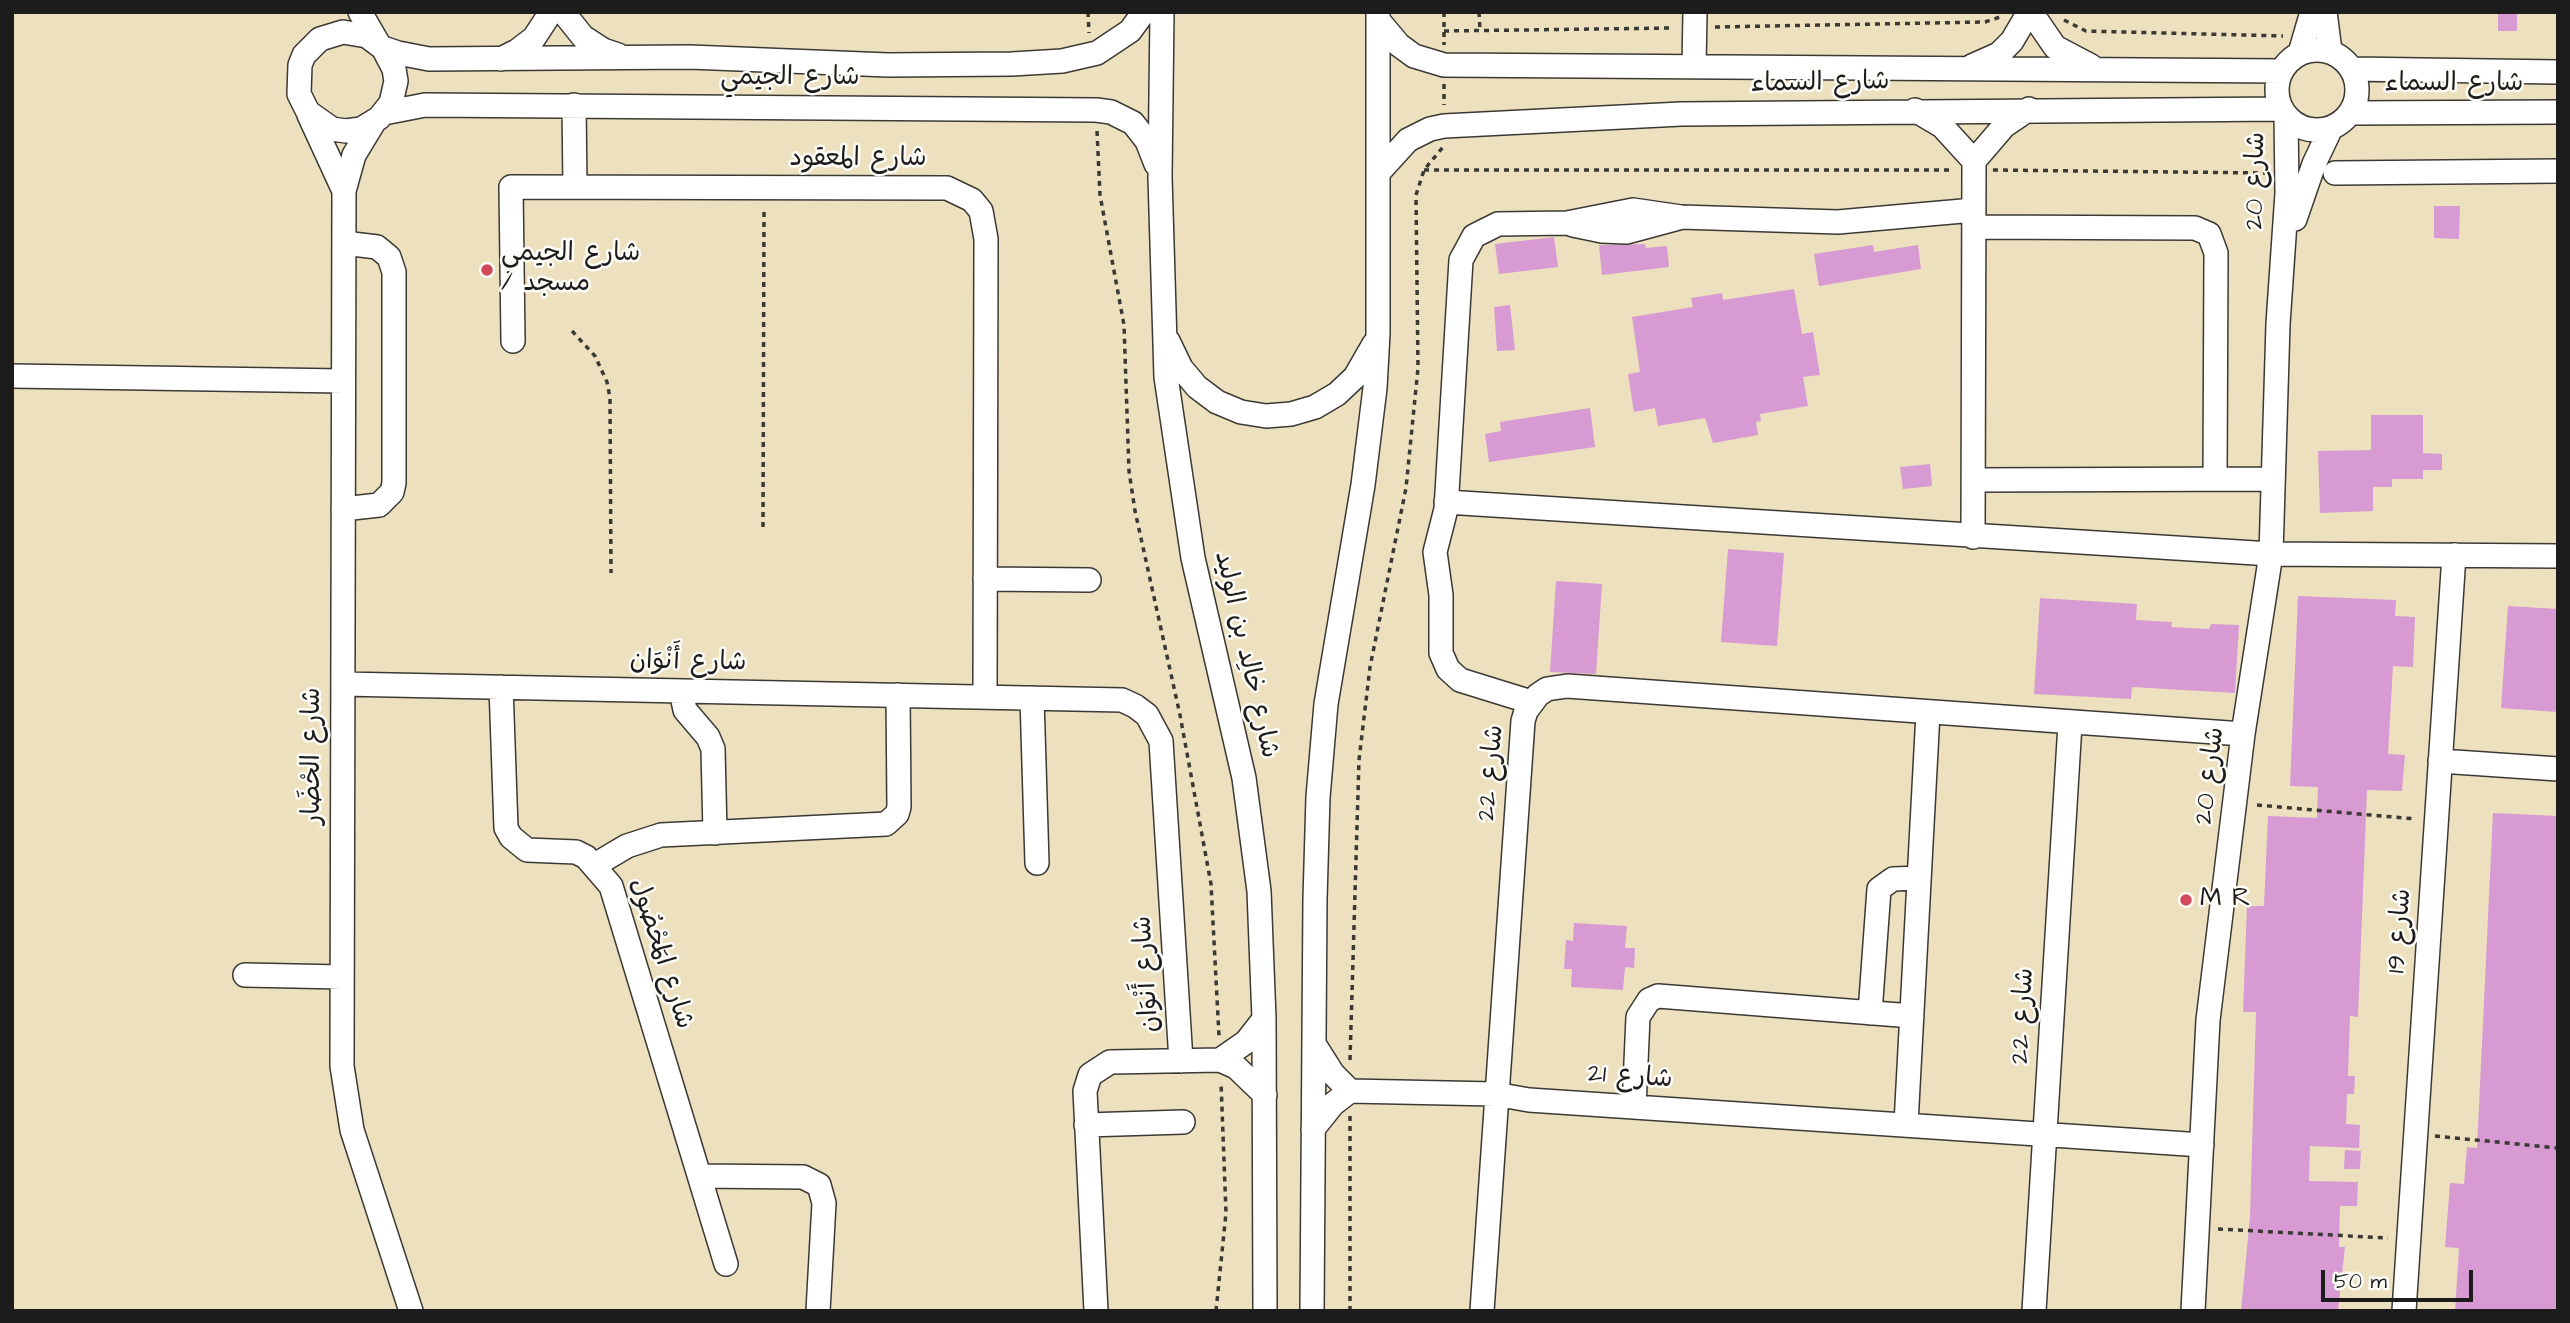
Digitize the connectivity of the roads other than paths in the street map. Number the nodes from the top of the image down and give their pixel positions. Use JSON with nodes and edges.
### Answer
{"nodes":[{"id":1,"x":331,"y":12,"type":"edge"},
{"id":2,"x":360,"y":12,"type":"edge"},
{"id":3,"x":551,"y":12,"type":"edge"},
{"id":4,"x":563,"y":12,"type":"edge"},
{"id":5,"x":1144,"y":12,"type":"edge"},
{"id":6,"x":1162,"y":12,"type":"edge"},
{"id":7,"x":2030,"y":12,"type":"edge"},
{"id":8,"x":2312,"y":12,"type":"edge"},
{"id":9,"x":2325,"y":12,"type":"edge"},
{"id":10,"x":1378,"y":16,"type":"edge"},
{"id":11,"x":1695,"y":20,"type":"edge"},
{"id":12,"x":381,"y":46,"type":"junction"},
{"id":13,"x":311,"y":47,"type":"junction"},
{"id":14,"x":2330,"y":51,"type":"junction"},
{"id":15,"x":2301,"y":53,"type":"junction"},
{"id":16,"x":2558,"y":55,"type":"edge"},
{"id":17,"x":625,"y":58,"type":"junction"},
{"id":18,"x":497,"y":61,"type":"junction"},
{"id":19,"x":1695,"y":67,"type":"junction"},
{"id":20,"x":1965,"y":69,"type":"junction"},
{"id":21,"x":2100,"y":69,"type":"junction"},
{"id":22,"x":2352,"y":69,"type":"junction"},
{"id":23,"x":2281,"y":71,"type":"junction"},
{"id":24,"x":2548,"y":72,"type":"edge"},
{"id":25,"x":574,"y":105,"type":"junction"},
{"id":26,"x":2029,"y":109,"type":"junction"},
{"id":27,"x":1914,"y":110,"type":"junction"},
{"id":28,"x":308,"y":112,"type":"junction"},
{"id":29,"x":2284,"y":112,"type":"junction"},
{"id":30,"x":2558,"y":112,"type":"edge"},
{"id":31,"x":2351,"y":113,"type":"junction"},
{"id":32,"x":379,"y":118,"type":"junction"},
{"id":33,"x":2331,"y":128,"type":"junction"},
{"id":34,"x":1974,"y":165,"type":"junction"},
{"id":35,"x":2558,"y":171,"type":"edge"},
{"id":36,"x":1378,"y":173,"type":"junction"},
{"id":37,"x":2335,"y":173,"type":"dead end"},
{"id":38,"x":1160,"y":177,"type":"junction"},
{"id":39,"x":575,"y":187,"type":"junction"},
{"id":40,"x":344,"y":191,"type":"junction"},
{"id":41,"x":1974,"y":219,"type":"junction"},
{"id":42,"x":344,"y":243,"type":"junction"},
{"id":43,"x":2285,"y":248,"type":"junction"},
{"id":44,"x":1163,"y":321,"type":"junction"},
{"id":45,"x":1378,"y":333,"type":"junction"},
{"id":46,"x":513,"y":341,"type":"dead end"},
{"id":47,"x":12,"y":376,"type":"edge"},
{"id":48,"x":343,"y":381,"type":"junction"},
{"id":49,"x":2271,"y":478,"type":"junction"},
{"id":50,"x":2215,"y":479,"type":"junction"},
{"id":51,"x":1974,"y":480,"type":"junction"},
{"id":52,"x":1446,"y":506,"type":"junction"},
{"id":53,"x":343,"y":509,"type":"junction"},
{"id":54,"x":1973,"y":537,"type":"junction"},
{"id":55,"x":2271,"y":554,"type":"junction"},
{"id":56,"x":2454,"y":555,"type":"junction"},
{"id":57,"x":2558,"y":556,"type":"edge"},
{"id":58,"x":985,"y":579,"type":"junction"},
{"id":59,"x":1089,"y":580,"type":"dead end"},
{"id":60,"x":343,"y":684,"type":"junction"},
{"id":61,"x":501,"y":687,"type":"junction"},
{"id":62,"x":681,"y":691,"type":"junction"},
{"id":63,"x":898,"y":695,"type":"junction"},
{"id":64,"x":985,"y":697,"type":"junction"},
{"id":65,"x":1032,"y":698,"type":"junction"},
{"id":66,"x":1531,"y":702,"type":"junction"},
{"id":67,"x":1928,"y":713,"type":"junction"},
{"id":68,"x":2070,"y":724,"type":"junction"},
{"id":69,"x":2244,"y":734,"type":"junction"},
{"id":70,"x":2440,"y":761,"type":"junction"},
{"id":71,"x":2558,"y":769,"type":"edge"},
{"id":72,"x":715,"y":832,"type":"junction"},
{"id":73,"x":1037,"y":863,"type":"dead end"},
{"id":74,"x":595,"y":865,"type":"junction"},
{"id":75,"x":1919,"y":878,"type":"junction"},
{"id":76,"x":245,"y":975,"type":"dead end"},
{"id":77,"x":342,"y":977,"type":"junction"},
{"id":78,"x":1870,"y":1013,"type":"junction"},
{"id":79,"x":1912,"y":1016,"type":"junction"},
{"id":80,"x":1264,"y":1019,"type":"junction"},
{"id":81,"x":1314,"y":1043,"type":"junction"},
{"id":82,"x":1220,"y":1060,"type":"junction"},
{"id":83,"x":1181,"y":1061,"type":"junction"},
{"id":84,"x":1350,"y":1091,"type":"junction"},
{"id":85,"x":1495,"y":1094,"type":"junction"},
{"id":86,"x":1265,"y":1095,"type":"junction"},
{"id":87,"x":1634,"y":1107,"type":"junction"},
{"id":88,"x":1183,"y":1122,"type":"dead end"},
{"id":89,"x":1906,"y":1124,"type":"junction"},
{"id":90,"x":1086,"y":1125,"type":"junction"},
{"id":91,"x":1313,"y":1129,"type":"junction"},
{"id":92,"x":2045,"y":1132,"type":"junction"},
{"id":93,"x":2202,"y":1145,"type":"junction"},
{"id":94,"x":700,"y":1176,"type":"junction"},
{"id":95,"x":726,"y":1264,"type":"dead end"},
{"id":96,"x":411,"y":1311,"type":"edge"},
{"id":97,"x":818,"y":1311,"type":"edge"},
{"id":98,"x":1096,"y":1311,"type":"edge"},
{"id":99,"x":1265,"y":1311,"type":"edge"},
{"id":100,"x":1312,"y":1311,"type":"edge"},
{"id":101,"x":1482,"y":1311,"type":"edge"},
{"id":102,"x":2034,"y":1311,"type":"edge"},
{"id":103,"x":2193,"y":1311,"type":"edge"},
{"id":104,"x":2404,"y":1311,"type":"edge"}],
"edges":[{"from":1,"to":13,"type":"street"},
{"from":2,"to":12,"type":"street"},
{"from":3,"to":18,"type":"street"},
{"from":4,"to":17,"type":"street"},
{"from":5,"to":17,"type":"street","name":"شارع الجيمي"},
{"from":6,"to":38,"type":"street","name":"شارع خالِد بن الوليد"},
{"from":7,"to":20,"type":"street"},
{"from":7,"to":21,"type":"street"},
{"from":8,"to":15,"type":"street"},
{"from":9,"to":14,"type":"street"},
{"from":10,"to":19,"type":"street","name":"شارع السماء"},
{"from":10,"to":36,"type":"street","name":"شارع خالِد بن الوليد"},
{"from":11,"to":19,"type":"street"},
{"from":12,"to":13,"type":"street"},
{"from":12,"to":18,"type":"street","name":"شارع الجيمي"},
{"from":12,"to":32,"type":"street"},
{"from":13,"to":28,"type":"street"},
{"from":14,"to":15,"type":"street"},
{"from":14,"to":22,"type":"street"},
{"from":15,"to":23,"type":"street"},
{"from":16,"to":24,"type":"street"},
{"from":17,"to":18,"type":"street","name":"شارع الجيمي"},
{"from":19,"to":20,"type":"street","name":"شارع السماء"},
{"from":20,"to":21,"type":"street","name":"شارع السماء"},
{"from":21,"to":23,"type":"street","name":"شارع السماء"},
{"from":22,"to":24,"type":"street","name":"شارع السماء"},
{"from":22,"to":31,"type":"street"},
{"from":23,"to":29,"type":"street"},
{"from":25,"to":32,"type":"street","name":"شارع الجيمي"},
{"from":25,"to":38,"type":"street","name":"شارع الجيمي"},
{"from":25,"to":39,"type":"street"},
{"from":26,"to":27,"type":"street","name":"شارع السماء"},
{"from":26,"to":29,"type":"street","name":"شارع السماء"},
{"from":26,"to":34,"type":"street"},
{"from":27,"to":34,"type":"street"},
{"from":27,"to":36,"type":"street","name":"شارع السماء"},
{"from":28,"to":32,"type":"street"},
{"from":28,"to":40,"type":"street","name":"شارع الحْضَار"},
{"from":29,"to":33,"type":"street"},
{"from":29,"to":43,"type":"street","name":"شارع 20"},
{"from":30,"to":31,"type":"street","name":"شارع السماء"},
{"from":31,"to":33,"type":"street"},
{"from":32,"to":40,"type":"street","name":"شارع الحْضَار"},
{"from":33,"to":43,"type":"street","name":"شارع 20"},
{"from":34,"to":41,"type":"street"},
{"from":35,"to":37,"type":"street"},
{"from":36,"to":45,"type":"street","name":"شارع خالِد بن الوليد"},
{"from":38,"to":44,"type":"street","name":"شارع خالِد بن الوليد"},
{"from":39,"to":46,"type":"street","name":"شارع المعقود"},
{"from":39,"to":58,"type":"street","name":"شارع المعقود"},
{"from":40,"to":42,"type":"street","name":"شارع الحْضَار"},
{"from":41,"to":50,"type":"street"},
{"from":41,"to":51,"type":"street"},
{"from":41,"to":52,"type":"street"},
{"from":42,"to":48,"type":"street","name":"شارع الحْضَار"},
{"from":42,"to":53,"type":"street"},
{"from":43,"to":49,"type":"street","name":"شارع 20"},
{"from":44,"to":45,"type":"street"},
{"from":44,"to":80,"type":"street","name":"شارع خالِد بن الوليد"},
{"from":45,"to":81,"type":"street","name":"شارع خالِد بن الوليد"},
{"from":47,"to":48,"type":"street"},
{"from":48,"to":53,"type":"street","name":"شارع الحْضَار"},
{"from":49,"to":50,"type":"street"},
{"from":49,"to":55,"type":"street","name":"شارع 20"},
{"from":50,"to":51,"type":"street"},
{"from":51,"to":54,"type":"street"},
{"from":52,"to":54,"type":"street"},
{"from":52,"to":66,"type":"street"},
{"from":53,"to":60,"type":"street","name":"شارع الحْضَار"},
{"from":54,"to":55,"type":"street"},
{"from":55,"to":56,"type":"street"},
{"from":55,"to":69,"type":"street","name":"شارع 20"},
{"from":56,"to":57,"type":"street"},
{"from":56,"to":70,"type":"street","name":"شارع 19"},
{"from":58,"to":59,"type":"street"},
{"from":58,"to":64,"type":"street","name":"شارع المعقود"},
{"from":60,"to":61,"type":"street","name":"شارع أَنْوَان"},
{"from":60,"to":77,"type":"street","name":"شارع الحْضَار"},
{"from":61,"to":62,"type":"street","name":"شارع أَنْوَان"},
{"from":61,"to":74,"type":"street","name":"شارع المَحْصُول"},
{"from":62,"to":63,"type":"street","name":"شارع أَنْوَان"},
{"from":62,"to":72,"type":"street"},
{"from":63,"to":64,"type":"street","name":"شارع أَنْوَان"},
{"from":63,"to":72,"type":"street"},
{"from":64,"to":65,"type":"street","name":"شارع أَنْوَان"},
{"from":65,"to":73,"type":"street"},
{"from":65,"to":83,"type":"street","name":"شارع أَنْوَان"},
{"from":66,"to":67,"type":"street","name":"شارع 22"},
{"from":66,"to":85,"type":"street","name":"شارع 22"},
{"from":67,"to":68,"type":"street","name":"شارع 22"},
{"from":67,"to":75,"type":"street"},
{"from":68,"to":69,"type":"street","name":"شارع 22"},
{"from":68,"to":92,"type":"street","name":"شارع 22"},
{"from":69,"to":93,"type":"street","name":"شارع 20"},
{"from":70,"to":71,"type":"street"},
{"from":70,"to":104,"type":"street","name":"شارع 19"},
{"from":72,"to":74,"type":"street"},
{"from":74,"to":94,"type":"street","name":"شارع المَحْصُول"},
{"from":75,"to":78,"type":"street"},
{"from":75,"to":79,"type":"street"},
{"from":76,"to":77,"type":"street"},
{"from":77,"to":96,"type":"street","name":"شارع الحْضَار"},
{"from":78,"to":79,"type":"street"},
{"from":78,"to":87,"type":"street"},
{"from":79,"to":89,"type":"street"},
{"from":80,"to":82,"type":"street"},
{"from":80,"to":86,"type":"street","name":"شارع خالِد بن الوليد"},
{"from":81,"to":84,"type":"street"},
{"from":81,"to":91,"type":"street","name":"شارع خالِد بن الوليد"},
{"from":82,"to":83,"type":"street"},
{"from":82,"to":86,"type":"street"},
{"from":83,"to":90,"type":"street"},
{"from":84,"to":85,"type":"street","name":"شارع 21"},
{"from":84,"to":91,"type":"street"},
{"from":85,"to":87,"type":"street","name":"شارع 21"},
{"from":85,"to":101,"type":"street","name":"شارع 22"},
{"from":86,"to":99,"type":"street","name":"شارع خالِد بن الوليد"},
{"from":87,"to":89,"type":"street","name":"شارع 21"},
{"from":88,"to":90,"type":"street"},
{"from":89,"to":92,"type":"street","name":"شارع 21"},
{"from":90,"to":98,"type":"street"},
{"from":91,"to":100,"type":"street","name":"شارع خالِد بن الوليد"},
{"from":92,"to":93,"type":"street","name":"شارع 21"},
{"from":92,"to":102,"type":"street","name":"شارع 22"},
{"from":93,"to":103,"type":"street","name":"شارع 20"},
{"from":94,"to":95,"type":"street","name":"شارع المَحْصُول"},
{"from":94,"to":97,"type":"street"}]}
